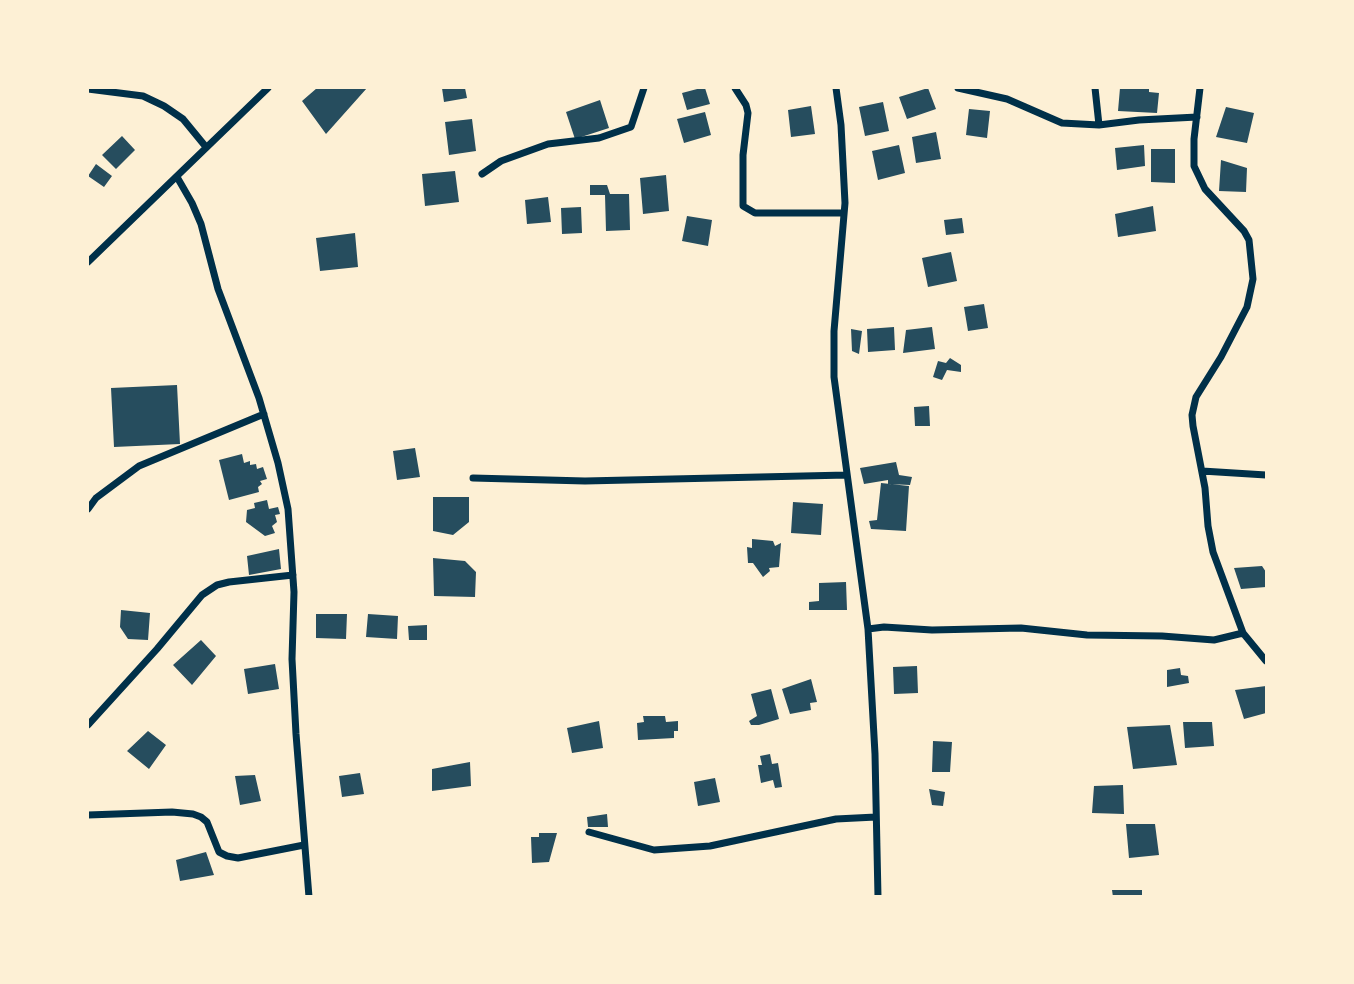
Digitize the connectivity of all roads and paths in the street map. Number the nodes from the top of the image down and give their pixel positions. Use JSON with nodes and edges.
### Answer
{"nodes":[{"id":1,"x":268,"y":88,"type":"edge"},
{"id":2,"x":644,"y":88,"type":"edge"},
{"id":3,"x":735,"y":88,"type":"edge"},
{"id":4,"x":836,"y":88,"type":"edge"},
{"id":5,"x":958,"y":88,"type":"edge"},
{"id":6,"x":1096,"y":88,"type":"edge"},
{"id":7,"x":1200,"y":88,"type":"edge"},
{"id":8,"x":88,"y":89,"type":"edge"},
{"id":9,"x":1197,"y":117,"type":"junction"},
{"id":10,"x":1099,"y":125,"type":"junction"},
{"id":11,"x":206,"y":147,"type":"junction"},
{"id":12,"x":482,"y":174,"type":"dead end"},
{"id":13,"x":177,"y":177,"type":"junction"},
{"id":14,"x":844,"y":213,"type":"junction"},
{"id":15,"x":88,"y":262,"type":"edge"},
{"id":16,"x":264,"y":414,"type":"junction"},
{"id":17,"x":1202,"y":471,"type":"junction"},
{"id":18,"x":847,"y":475,"type":"junction"},
{"id":19,"x":1266,"y":475,"type":"edge"},
{"id":20,"x":473,"y":478,"type":"dead end"},
{"id":21,"x":88,"y":509,"type":"edge"},
{"id":22,"x":293,"y":575,"type":"junction"},
{"id":23,"x":868,"y":629,"type":"junction"},
{"id":24,"x":1243,"y":633,"type":"junction"},
{"id":25,"x":1266,"y":660,"type":"edge"},
{"id":26,"x":88,"y":725,"type":"edge"},
{"id":27,"x":88,"y":815,"type":"edge"},
{"id":28,"x":876,"y":817,"type":"junction"},
{"id":29,"x":589,"y":832,"type":"dead end"},
{"id":30,"x":304,"y":845,"type":"junction"},
{"id":31,"x":309,"y":897,"type":"edge"},
{"id":32,"x":878,"y":897,"type":"edge"}],
"edges":[{"from":1,"to":11,"type":"street"},
{"from":2,"to":12,"type":"street"},
{"from":3,"to":14,"type":"street"},
{"from":4,"to":14,"type":"street"},
{"from":5,"to":10,"type":"street"},
{"from":6,"to":10,"type":"street"},
{"from":7,"to":9,"type":"street"},
{"from":8,"to":11,"type":"street"},
{"from":9,"to":10,"type":"street"},
{"from":9,"to":17,"type":"street"},
{"from":11,"to":13,"type":"street"},
{"from":13,"to":15,"type":"street"},
{"from":13,"to":16,"type":"street"},
{"from":14,"to":18,"type":"street"},
{"from":16,"to":21,"type":"street"},
{"from":16,"to":22,"type":"street"},
{"from":17,"to":19,"type":"street"},
{"from":17,"to":24,"type":"street"},
{"from":18,"to":20,"type":"street"},
{"from":18,"to":23,"type":"street"},
{"from":22,"to":26,"type":"street"},
{"from":22,"to":30,"type":"street"},
{"from":23,"to":24,"type":"street"},
{"from":23,"to":28,"type":"street"},
{"from":24,"to":25,"type":"street"},
{"from":27,"to":30,"type":"street"},
{"from":28,"to":29,"type":"street"},
{"from":28,"to":32,"type":"street"},
{"from":30,"to":31,"type":"street"}]}
